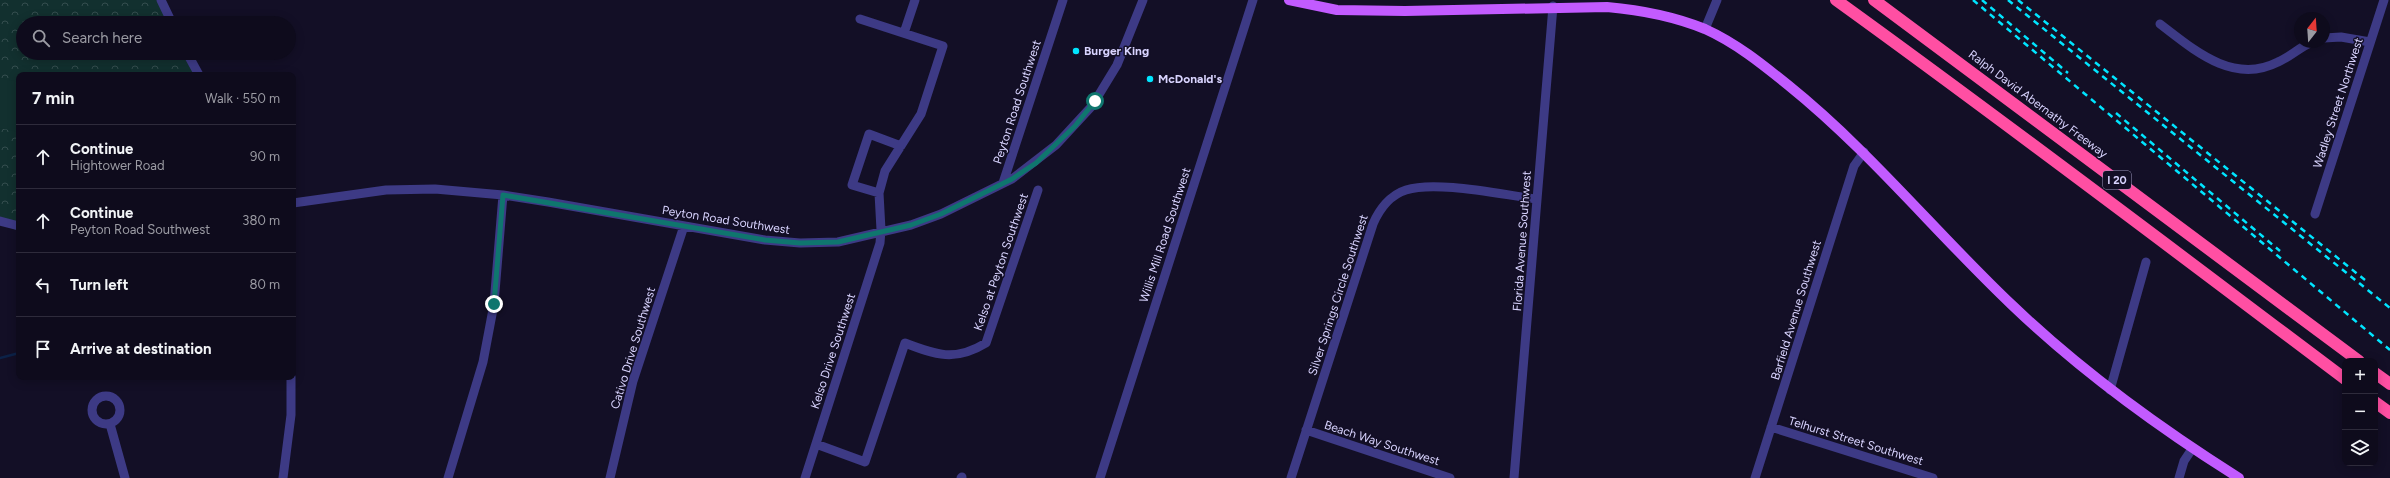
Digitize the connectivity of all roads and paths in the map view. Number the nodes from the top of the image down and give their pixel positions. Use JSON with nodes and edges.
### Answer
{"nodes":[{"id":1,"x":161,"y":0,"type":"edge"},
{"id":2,"x":915,"y":0,"type":"edge"},
{"id":3,"x":1063,"y":0,"type":"edge"},
{"id":4,"x":1144,"y":0,"type":"edge"},
{"id":5,"x":1253,"y":0,"type":"edge"},
{"id":6,"x":1289,"y":0,"type":"edge"},
{"id":7,"x":1717,"y":0,"type":"edge"},
{"id":8,"x":1836,"y":0,"type":"edge"},
{"id":9,"x":1874,"y":0,"type":"edge"},
{"id":10,"x":2384,"y":0,"type":"edge"},
{"id":11,"x":1553,"y":6,"type":"junction"},
{"id":12,"x":169,"y":16,"type":"edge"},
{"id":13,"x":860,"y":19,"type":"dead end"},
{"id":14,"x":2160,"y":24,"type":"dead end"},
{"id":15,"x":1705,"y":29,"type":"junction"},
{"id":16,"x":904,"y":34,"type":"junction"},
{"id":17,"x":2330,"y":38,"type":"edge"},
{"id":18,"x":2370,"y":42,"type":"junction"},
{"id":19,"x":2302,"y":48,"type":"edge"},
{"id":20,"x":191,"y":60,"type":"edge"},
{"id":21,"x":197,"y":72,"type":"edge"},
{"id":22,"x":901,"y":146,"type":"junction"},
{"id":23,"x":1864,"y":152,"type":"junction"},
{"id":24,"x":1003,"y":183,"type":"junction"},
{"id":25,"x":1038,"y":190,"type":"dead end"},
{"id":26,"x":879,"y":193,"type":"junction"},
{"id":27,"x":503,"y":195,"type":"junction"},
{"id":28,"x":1537,"y":199,"type":"junction"},
{"id":29,"x":296,"y":203,"type":"edge"},
{"id":30,"x":2315,"y":214,"type":"dead end"},
{"id":31,"x":0,"y":221,"type":"edge"},
{"id":32,"x":16,"y":225,"type":"edge"},
{"id":33,"x":684,"y":226,"type":"junction"},
{"id":34,"x":881,"y":230,"type":"junction"},
{"id":35,"x":2146,"y":262,"type":"dead end"},
{"id":36,"x":2355,"y":358,"type":"edge"},
{"id":37,"x":2378,"y":375,"type":"edge"},
{"id":38,"x":2342,"y":377,"type":"edge"},
{"id":39,"x":291,"y":380,"type":"edge"},
{"id":40,"x":2390,"y":384,"type":"edge"},
{"id":41,"x":2110,"y":390,"type":"junction"},
{"id":42,"x":2378,"y":404,"type":"edge"},
{"id":43,"x":2390,"y":413,"type":"edge"},
{"id":44,"x":110,"y":424,"type":"dead end"},
{"id":45,"x":1771,"y":427,"type":"junction"},
{"id":46,"x":1306,"y":430,"type":"junction"},
{"id":47,"x":816,"y":444,"type":"junction"},
{"id":48,"x":2192,"y":449,"type":"junction"},
{"id":49,"x":124,"y":478,"type":"edge"},
{"id":50,"x":283,"y":478,"type":"edge"},
{"id":51,"x":448,"y":478,"type":"edge"},
{"id":52,"x":610,"y":478,"type":"edge"},
{"id":53,"x":805,"y":478,"type":"edge"},
{"id":54,"x":1100,"y":478,"type":"edge"},
{"id":55,"x":1291,"y":478,"type":"edge"},
{"id":56,"x":1450,"y":478,"type":"edge"},
{"id":57,"x":1514,"y":478,"type":"edge"},
{"id":58,"x":1756,"y":478,"type":"edge"},
{"id":59,"x":1934,"y":478,"type":"edge"},
{"id":60,"x":2179,"y":478,"type":"edge"},
{"id":61,"x":2239,"y":478,"type":"edge"}],
"edges":[{"from":1,"to":12,"type":"street"},
{"from":2,"to":16,"type":"street"},
{"from":3,"to":24,"type":"street","name":"Peyton Road Southwest"},
{"from":4,"to":24,"type":"street"},
{"from":5,"to":54,"type":"street","name":"Willis Mill Road Southwest"},
{"from":6,"to":11,"type":"main road"},
{"from":7,"to":15,"type":"street"},
{"from":8,"to":38,"type":"highway","number":"I 20"},
{"from":9,"to":36,"type":"highway","name":"Ralph David Abernathy Freeway","number":"I 20"},
{"from":10,"to":18,"type":"street","name":"Wadley Street Northwest"},
{"from":11,"to":15,"type":"main road"},
{"from":11,"to":28,"type":"street","name":"Florida Avenue Southwest"},
{"from":13,"to":16,"type":"street"},
{"from":14,"to":19,"type":"street"},
{"from":15,"to":23,"type":"main road"},
{"from":16,"to":22,"type":"street","name":"Kelso Drive Southwest"},
{"from":17,"to":18,"type":"street"},
{"from":18,"to":30,"type":"street","name":"Wadley Street Northwest"},
{"from":20,"to":21,"type":"street"},
{"from":22,"to":26,"type":"street","name":"Kelso Drive Southwest"},
{"from":22,"to":26,"type":"street"},
{"from":23,"to":41,"type":"main road"},
{"from":23,"to":45,"type":"street","name":"Barfield Avenue Southwest"},
{"from":24,"to":34,"type":"street","name":"Peyton Road Southwest"},
{"from":25,"to":47,"type":"street","name":"Kelso at Peyton Southwest"},
{"from":26,"to":34,"type":"street","name":"Kelso Drive Southwest"},
{"from":27,"to":29,"type":"street","name":"Peyton Road Southwest"},
{"from":27,"to":33,"type":"street","name":"Peyton Road Southwest"},
{"from":27,"to":51,"type":"street"},
{"from":28,"to":46,"type":"street","name":"Silver Springs Circle Southwest"},
{"from":28,"to":57,"type":"street","name":"Florida Avenue Southwest"},
{"from":31,"to":32,"type":"street"},
{"from":33,"to":34,"type":"street","name":"Peyton Road Southwest"},
{"from":33,"to":52,"type":"street","name":"Cativo Drive Southwest"},
{"from":34,"to":47,"type":"street","name":"Kelso Drive Southwest"},
{"from":35,"to":41,"type":"street"},
{"from":37,"to":40,"type":"highway"},
{"from":39,"to":50,"type":"street"},
{"from":41,"to":48,"type":"main road"},
{"from":42,"to":43,"type":"highway"},
{"from":44,"to":49,"type":"street"},
{"from":45,"to":58,"type":"street","name":"Barfield Avenue Southwest"},
{"from":45,"to":59,"type":"street","name":"Telhurst Street Southwest"},
{"from":46,"to":55,"type":"street","name":"Silver Springs Circle Southwest"},
{"from":46,"to":56,"type":"street","name":"Beach Way Southwest"},
{"from":47,"to":53,"type":"street","name":"Kelso Drive Southwest"},
{"from":48,"to":60,"type":"street"},
{"from":48,"to":61,"type":"main road"}]}
